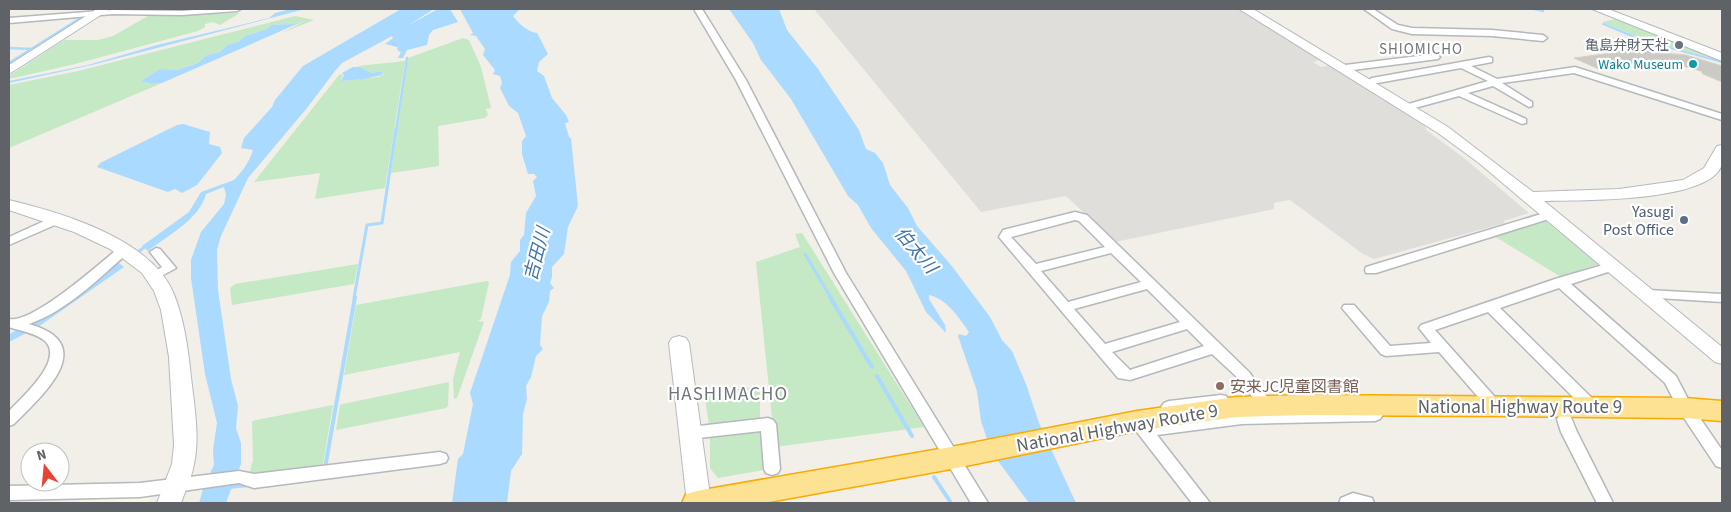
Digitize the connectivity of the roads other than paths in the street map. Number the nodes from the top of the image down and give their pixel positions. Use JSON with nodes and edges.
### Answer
{"nodes":[{"id":1,"x":237,"y":9,"type":"edge"},
{"id":2,"x":698,"y":9,"type":"edge"},
{"id":3,"x":1245,"y":9,"type":"edge"},
{"id":4,"x":1368,"y":9,"type":"edge"},
{"id":5,"x":1598,"y":9,"type":"edge"},
{"id":6,"x":100,"y":11,"type":"edge"},
{"id":7,"x":9,"y":21,"type":"edge"},
{"id":8,"x":1543,"y":38,"type":"dead end"},
{"id":9,"x":1434,"y":57,"type":"dead end"},
{"id":10,"x":1722,"y":57,"type":"edge"},
{"id":11,"x":1489,"y":60,"type":"dead end"},
{"id":12,"x":1462,"y":65,"type":"junction"},
{"id":13,"x":1345,"y":68,"type":"junction"},
{"id":14,"x":9,"y":70,"type":"edge"},
{"id":15,"x":1372,"y":81,"type":"dead end"},
{"id":16,"x":1494,"y":81,"type":"junction"},
{"id":17,"x":1459,"y":92,"type":"junction"},
{"id":18,"x":1529,"y":104,"type":"dead end"},
{"id":19,"x":1408,"y":107,"type":"junction"},
{"id":20,"x":1722,"y":117,"type":"edge"},
{"id":21,"x":1522,"y":121,"type":"dead end"},
{"id":22,"x":1722,"y":149,"type":"edge"},
{"id":23,"x":1718,"y":168,"type":"edge"},
{"id":24,"x":1529,"y":197,"type":"junction"},
{"id":25,"x":9,"y":205,"type":"edge"},
{"id":26,"x":1551,"y":215,"type":"junction"},
{"id":27,"x":54,"y":220,"type":"junction"},
{"id":28,"x":9,"y":241,"type":"edge"},
{"id":29,"x":1114,"y":248,"type":"junction"},
{"id":30,"x":137,"y":254,"type":"junction"},
{"id":31,"x":1612,"y":266,"type":"junction"},
{"id":32,"x":1033,"y":269,"type":"junction"},
{"id":33,"x":1371,"y":270,"type":"dead end"},
{"id":34,"x":1560,"y":282,"type":"junction"},
{"id":35,"x":1149,"y":284,"type":"junction"},
{"id":36,"x":1647,"y":294,"type":"junction"},
{"id":37,"x":1722,"y":298,"type":"edge"},
{"id":38,"x":1490,"y":306,"type":"junction"},
{"id":39,"x":1066,"y":307,"type":"junction"},
{"id":40,"x":1349,"y":308,"type":"dead end"},
{"id":41,"x":1190,"y":324,"type":"junction"},
{"id":42,"x":19,"y":326,"type":"edge"},
{"id":43,"x":679,"y":343,"type":"dead end"},
{"id":44,"x":1442,"y":347,"type":"junction"},
{"id":45,"x":1215,"y":348,"type":"junction"},
{"id":46,"x":1103,"y":350,"type":"junction"},
{"id":47,"x":1722,"y":357,"type":"edge"},
{"id":48,"x":1261,"y":398,"type":"junction"},
{"id":49,"x":1491,"y":402,"type":"junction"},
{"id":50,"x":1592,"y":407,"type":"junction"},
{"id":51,"x":1684,"y":408,"type":"junction"},
{"id":52,"x":1722,"y":411,"type":"edge"},
{"id":53,"x":1565,"y":419,"type":"dead end"},
{"id":54,"x":9,"y":420,"type":"edge"},
{"id":55,"x":1137,"y":425,"type":"junction"},
{"id":56,"x":690,"y":433,"type":"junction"},
{"id":57,"x":954,"y":457,"type":"junction"},
{"id":58,"x":440,"y":458,"type":"dead end"},
{"id":59,"x":1722,"y":462,"type":"edge"},
{"id":60,"x":772,"y":469,"type":"dead end"},
{"id":61,"x":9,"y":493,"type":"edge"},
{"id":62,"x":172,"y":494,"type":"edge"},
{"id":63,"x":698,"y":503,"type":"edge"},
{"id":64,"x":980,"y":503,"type":"edge"},
{"id":65,"x":1202,"y":503,"type":"edge"},
{"id":66,"x":1347,"y":503,"type":"edge"},
{"id":67,"x":1366,"y":503,"type":"edge"},
{"id":68,"x":1605,"y":503,"type":"edge"}],
"edges":[{"from":1,"to":6,"type":"street"},
{"from":2,"to":57,"type":"street"},
{"from":3,"to":13,"type":"street"},
{"from":4,"to":8,"type":"street"},
{"from":5,"to":10,"type":"street"},
{"from":6,"to":7,"type":"street"},
{"from":6,"to":14,"type":"street"},
{"from":9,"to":13,"type":"street"},
{"from":11,"to":12,"type":"street"},
{"from":12,"to":15,"type":"street"},
{"from":12,"to":16,"type":"street"},
{"from":13,"to":19,"type":"street"},
{"from":16,"to":17,"type":"street"},
{"from":16,"to":18,"type":"street"},
{"from":16,"to":20,"type":"street"},
{"from":17,"to":19,"type":"street"},
{"from":17,"to":21,"type":"street"},
{"from":19,"to":24,"type":"street"},
{"from":22,"to":23,"type":"street"},
{"from":23,"to":24,"type":"street"},
{"from":24,"to":26,"type":"street"},
{"from":25,"to":27,"type":"street"},
{"from":26,"to":31,"type":"street"},
{"from":26,"to":33,"type":"street"},
{"from":27,"to":28,"type":"street"},
{"from":27,"to":30,"type":"street"},
{"from":29,"to":32,"type":"street"},
{"from":29,"to":32,"type":"street"},
{"from":29,"to":35,"type":"street"},
{"from":30,"to":42,"type":"street"},
{"from":30,"to":62,"type":"street"},
{"from":31,"to":34,"type":"street"},
{"from":31,"to":36,"type":"street"},
{"from":32,"to":39,"type":"street"},
{"from":34,"to":38,"type":"street"},
{"from":34,"to":51,"type":"street"},
{"from":35,"to":39,"type":"street"},
{"from":35,"to":41,"type":"street"},
{"from":36,"to":37,"type":"street"},
{"from":36,"to":47,"type":"street"},
{"from":38,"to":44,"type":"street"},
{"from":38,"to":50,"type":"street"},
{"from":39,"to":46,"type":"street"},
{"from":40,"to":44,"type":"street"},
{"from":41,"to":45,"type":"street"},
{"from":41,"to":46,"type":"street"},
{"from":42,"to":54,"type":"street"},
{"from":43,"to":56,"type":"street"},
{"from":44,"to":49,"type":"street"},
{"from":45,"to":46,"type":"street"},
{"from":45,"to":48,"type":"street"},
{"from":48,"to":49,"type":"street"},
{"from":48,"to":55,"type":"street"},
{"from":49,"to":50,"type":"highway","name":"National Highway Route 9"},
{"from":49,"to":55,"type":"highway","name":"National Highway Route 9"},
{"from":49,"to":55,"type":"street"},
{"from":50,"to":51,"type":"highway","name":"National Highway Route 9"},
{"from":51,"to":52,"type":"highway","name":"National Highway Route 9"},
{"from":51,"to":59,"type":"street"},
{"from":53,"to":68,"type":"street"},
{"from":55,"to":57,"type":"highway","name":"National Highway Route 9"},
{"from":55,"to":65,"type":"street"},
{"from":56,"to":60,"type":"street"},
{"from":56,"to":63,"type":"street"},
{"from":57,"to":63,"type":"highway","name":"National Highway Route 9"},
{"from":57,"to":64,"type":"street"},
{"from":58,"to":62,"type":"street"},
{"from":61,"to":62,"type":"street"},
{"from":66,"to":67,"type":"street"}]}
